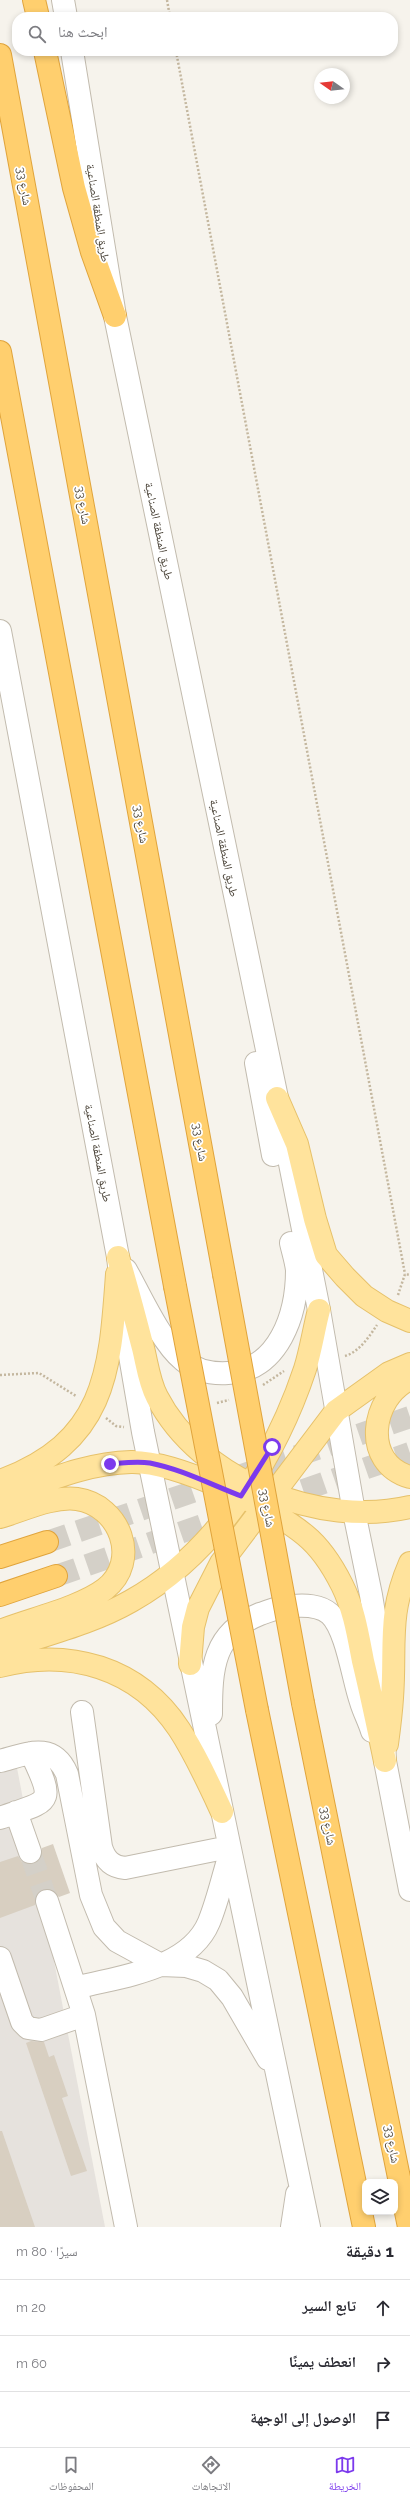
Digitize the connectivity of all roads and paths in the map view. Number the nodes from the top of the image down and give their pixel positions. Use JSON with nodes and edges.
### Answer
{"nodes":[{"id":1,"x":34,"y":0,"type":"edge"},
{"id":2,"x":63,"y":0,"type":"edge"},
{"id":3,"x":166,"y":0,"type":"edge"},
{"id":4,"x":37,"y":12,"type":"edge"},
{"id":5,"x":65,"y":12,"type":"edge"},
{"id":6,"x":169,"y":12,"type":"edge"},
{"id":7,"x":0,"y":55,"type":"edge"},
{"id":8,"x":46,"y":56,"type":"edge"},
{"id":9,"x":73,"y":56,"type":"edge"},
{"id":10,"x":177,"y":56,"type":"edge"},
{"id":11,"x":115,"y":316,"type":"junction"},
{"id":12,"x":0,"y":352,"type":"edge"},
{"id":13,"x":0,"y":631,"type":"edge"},
{"id":14,"x":257,"y":1009,"type":"junction"},
{"id":15,"x":277,"y":1098,"type":"junction"},
{"id":16,"x":118,"y":1257,"type":"junction"},
{"id":17,"x":405,"y":1274,"type":"dead end"},
{"id":18,"x":319,"y":1310,"type":"junction"},
{"id":19,"x":410,"y":1321,"type":"edge"},
{"id":20,"x":410,"y":1364,"type":"edge"},
{"id":21,"x":410,"y":1379,"type":"edge"},
{"id":22,"x":336,"y":1411,"type":"junction"},
{"id":23,"x":150,"y":1464,"type":"junction"},
{"id":24,"x":410,"y":1477,"type":"edge"},
{"id":25,"x":0,"y":1481,"type":"edge"},
{"id":26,"x":245,"y":1490,"type":"junction"},
{"id":27,"x":0,"y":1497,"type":"edge"},
{"id":28,"x":268,"y":1502,"type":"junction"},
{"id":29,"x":410,"y":1507,"type":"edge"},
{"id":30,"x":354,"y":1512,"type":"junction"},
{"id":31,"x":0,"y":1517,"type":"edge"},
{"id":32,"x":47,"y":1542,"type":"tunnel mouth"},
{"id":33,"x":0,"y":1557,"type":"edge"},
{"id":34,"x":410,"y":1563,"type":"edge"},
{"id":35,"x":173,"y":1572,"type":"junction"},
{"id":36,"x":56,"y":1576,"type":"tunnel mouth"},
{"id":37,"x":0,"y":1595,"type":"edge"},
{"id":38,"x":0,"y":1631,"type":"edge"},
{"id":39,"x":0,"y":1650,"type":"edge"},
{"id":40,"x":190,"y":1664,"type":"junction"},
{"id":41,"x":0,"y":1666,"type":"edge"},
{"id":42,"x":82,"y":1712,"type":"dead end"},
{"id":43,"x":31,"y":1753,"type":"junction"},
{"id":44,"x":211,"y":1753,"type":"junction"},
{"id":45,"x":0,"y":1761,"type":"edge"},
{"id":46,"x":385,"y":1761,"type":"junction"},
{"id":47,"x":222,"y":1812,"type":"junction"},
{"id":48,"x":8,"y":1815,"type":"edge"},
{"id":49,"x":230,"y":1849,"type":"junction"},
{"id":50,"x":30,"y":1852,"type":"tunnel mouth"},
{"id":51,"x":410,"y":1890,"type":"edge"},
{"id":52,"x":47,"y":1901,"type":"tunnel mouth"},
{"id":53,"x":0,"y":1958,"type":"edge"},
{"id":54,"x":161,"y":1965,"type":"junction"},
{"id":55,"x":76,"y":1988,"type":"junction"},
{"id":56,"x":84,"y":2015,"type":"junction"},
{"id":57,"x":281,"y":2083,"type":"junction"},
{"id":58,"x":299,"y":2179,"type":"junction"},
{"id":59,"x":126,"y":2227,"type":"edge"},
{"id":60,"x":292,"y":2227,"type":"edge"},
{"id":61,"x":309,"y":2227,"type":"edge"},
{"id":62,"x":364,"y":2227,"type":"edge"},
{"id":63,"x":409,"y":2227,"type":"edge"}],
"edges":[{"from":1,"to":4,"type":"highway"},
{"from":2,"to":5,"type":"street"},
{"from":3,"to":6,"type":"path"},
{"from":7,"to":63,"type":"highway","name":"شارع 33","bridge":true},
{"from":8,"to":11,"type":"highway"},
{"from":9,"to":11,"type":"street","name":"طريق المنطقة الصناعية"},
{"from":10,"to":17,"type":"path"},
{"from":11,"to":14,"type":"street","name":"طريق المنطقة الصناعية"},
{"from":12,"to":62,"type":"highway","bridge":true},
{"from":13,"to":16,"type":"street","name":"طريق المنطقة الصناعية"},
{"from":14,"to":15,"type":"street"},
{"from":14,"to":16,"type":"street"},
{"from":15,"to":18,"type":"street"},
{"from":15,"to":19,"type":"main road"},
{"from":16,"to":23,"type":"street","name":"طريق المنطقة الصناعية"},
{"from":16,"to":25,"type":"main road"},
{"from":16,"to":26,"type":"main road"},
{"from":18,"to":22,"type":"street"},
{"from":18,"to":26,"type":"main road"},
{"from":20,"to":22,"type":"main road"},
{"from":21,"to":24,"type":"main road"},
{"from":22,"to":28,"type":"main road"},
{"from":22,"to":30,"type":"street"},
{"from":23,"to":26,"type":"main road"},
{"from":23,"to":27,"type":"main road"},
{"from":23,"to":35,"type":"street"},
{"from":26,"to":28,"type":"main road"},
{"from":26,"to":35,"type":"main road"},
{"from":28,"to":30,"type":"main road"},
{"from":28,"to":40,"type":"main road"},
{"from":28,"to":46,"type":"main road"},
{"from":29,"to":30,"type":"main road"},
{"from":30,"to":46,"type":"street"},
{"from":31,"to":38,"type":"main road"},
{"from":32,"to":33,"type":"highway"},
{"from":34,"to":46,"type":"main road"},
{"from":35,"to":39,"type":"main road"},
{"from":35,"to":40,"type":"street"},
{"from":36,"to":37,"type":"highway"},
{"from":40,"to":44,"type":"street"},
{"from":41,"to":47,"type":"main road"},
{"from":42,"to":49,"type":"street"},
{"from":43,"to":45,"type":"street"},
{"from":43,"to":48,"type":"street"},
{"from":43,"to":54,"type":"street"},
{"from":44,"to":46,"type":"street"},
{"from":44,"to":47,"type":"street"},
{"from":46,"to":51,"type":"street"},
{"from":47,"to":49,"type":"street"},
{"from":48,"to":50,"type":"street"},
{"from":49,"to":54,"type":"street"},
{"from":49,"to":57,"type":"street"},
{"from":52,"to":55,"type":"street"},
{"from":53,"to":56,"type":"street"},
{"from":54,"to":55,"type":"street"},
{"from":54,"to":57,"type":"street"},
{"from":55,"to":56,"type":"street"},
{"from":56,"to":59,"type":"street"},
{"from":57,"to":58,"type":"street"},
{"from":58,"to":60,"type":"street"},
{"from":58,"to":61,"type":"street"}]}
